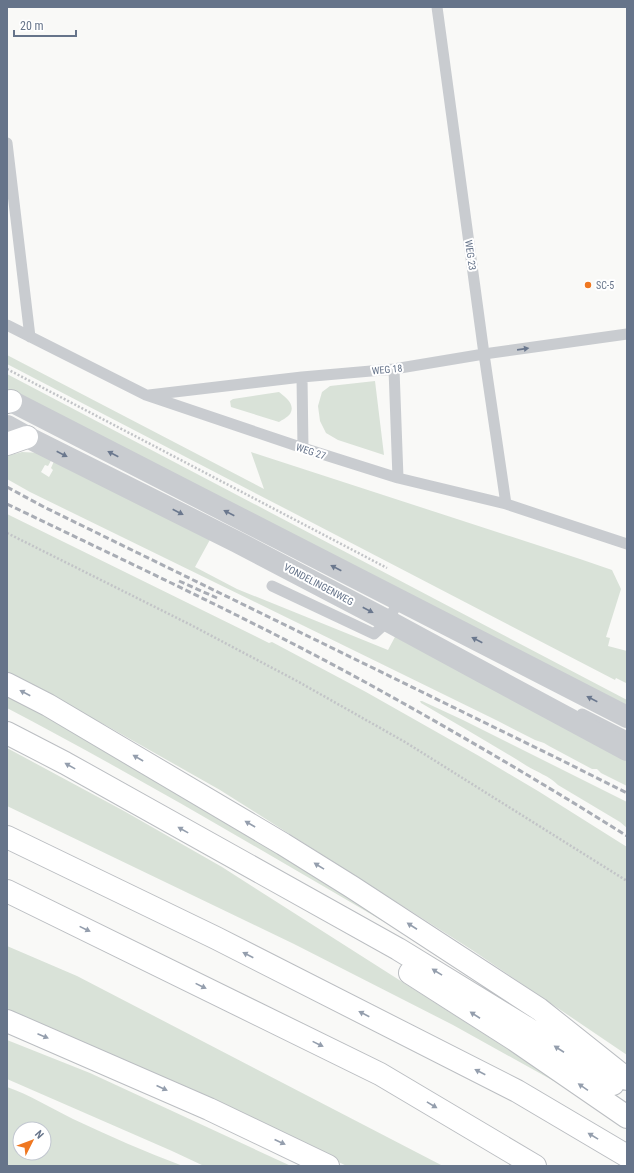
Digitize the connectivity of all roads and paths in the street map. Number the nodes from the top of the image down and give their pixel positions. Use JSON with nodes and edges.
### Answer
{"nodes":[{"id":1,"x":437,"y":7,"type":"edge"},
{"id":2,"x":7,"y":143,"type":"edge"},
{"id":3,"x":7,"y":325,"type":"edge"},
{"id":4,"x":627,"y":334,"type":"edge"},
{"id":5,"x":30,"y":337,"type":"junction"},
{"id":6,"x":484,"y":354,"type":"junction"},
{"id":7,"x":7,"y":369,"type":"edge"},
{"id":8,"x":394,"y":369,"type":"junction"},
{"id":9,"x":302,"y":376,"type":"junction"},
{"id":10,"x":146,"y":396,"type":"junction"},
{"id":11,"x":8,"y":401,"type":"edge"},
{"id":12,"x":7,"y":426,"type":"edge"},
{"id":13,"x":27,"y":437,"type":"junction"},
{"id":14,"x":7,"y":444,"type":"edge"},
{"id":15,"x":303,"y":448,"type":"junction"},
{"id":16,"x":398,"y":478,"type":"junction"},
{"id":17,"x":506,"y":504,"type":"junction"},
{"id":18,"x":7,"y":533,"type":"edge"},
{"id":19,"x":627,"y":544,"type":"edge"},
{"id":20,"x":388,"y":568,"type":"dead end"},
{"id":21,"x":272,"y":586,"type":"dead end"},
{"id":22,"x":399,"y":600,"type":"junction"},
{"id":23,"x":388,"y":620,"type":"junction"},
{"id":24,"x":484,"y":674,"type":"junction"},
{"id":25,"x":7,"y":684,"type":"edge"},
{"id":26,"x":627,"y":717,"type":"edge"},
{"id":27,"x":7,"y":733,"type":"edge"},
{"id":28,"x":627,"y":737,"type":"edge"},
{"id":29,"x":627,"y":750,"type":"edge"},
{"id":30,"x":7,"y":837,"type":"edge"},
{"id":31,"x":217,"y":849,"type":"junction"},
{"id":32,"x":627,"y":881,"type":"edge"},
{"id":33,"x":7,"y":891,"type":"edge"},
{"id":34,"x":7,"y":897,"type":"edge"},
{"id":35,"x":50,"y":912,"type":"junction"},
{"id":36,"x":7,"y":1021,"type":"edge"},
{"id":37,"x":627,"y":1079,"type":"edge"},
{"id":38,"x":627,"y":1093,"type":"edge"},
{"id":39,"x":627,"y":1117,"type":"edge"},
{"id":40,"x":627,"y":1156,"type":"edge"},
{"id":41,"x":328,"y":1166,"type":"edge"},
{"id":42,"x":534,"y":1166,"type":"edge"}],
"edges":[{"from":1,"to":6,"type":"lane","name":"WEG 23"},
{"from":2,"to":5,"type":"lane"},
{"from":3,"to":5,"type":"lane","name":"WEG 27"},
{"from":6,"to":4,"type":"lane","name":"WEG 18","one_way":true},
{"from":5,"to":10,"type":"lane","name":"WEG 27"},
{"from":6,"to":8,"type":"lane","name":"WEG 18"},
{"from":6,"to":17,"type":"lane","name":"WEG 23"},
{"from":7,"to":20,"type":"path"},
{"from":8,"to":9,"type":"lane","name":"WEG 18"},
{"from":8,"to":16,"type":"lane"},
{"from":9,"to":10,"type":"lane","name":"WEG 18"},
{"from":9,"to":15,"type":"lane"},
{"from":10,"to":15,"type":"lane","name":"WEG 27"},
{"from":22,"to":11,"type":"street","one_way":true},
{"from":12,"to":13,"type":"street","name":"VONDELINGENWEG"},
{"from":13,"to":14,"type":"highway"},
{"from":13,"to":23,"type":"street","name":"VONDELINGENWEG","one_way":true},
{"from":15,"to":16,"type":"lane","name":"WEG 27"},
{"from":16,"to":17,"type":"lane","name":"WEG 27"},
{"from":17,"to":19,"type":"lane","name":"WEG 27"},
{"from":18,"to":32,"type":"path"},
{"from":21,"to":23,"type":"lane"},
{"from":22,"to":23,"type":"lane"},
{"from":26,"to":22,"type":"street","one_way":true},
{"from":23,"to":24,"type":"street","name":"VONDELINGENWEG"},
{"from":24,"to":28,"type":"lane"},
{"from":24,"to":29,"type":"street","name":"VONDELINGENWEG"},
{"from":37,"to":25,"type":"highway","one_way":true},
{"from":31,"to":27,"type":"highway","one_way":true},
{"from":40,"to":30,"type":"highway","one_way":true},
{"from":38,"to":31,"type":"highway","one_way":true},
{"from":39,"to":31,"type":"highway","one_way":true},
{"from":33,"to":35,"type":"highway"},
{"from":34,"to":35,"type":"highway"},
{"from":35,"to":42,"type":"highway","one_way":true},
{"from":36,"to":41,"type":"highway","one_way":true}]}
